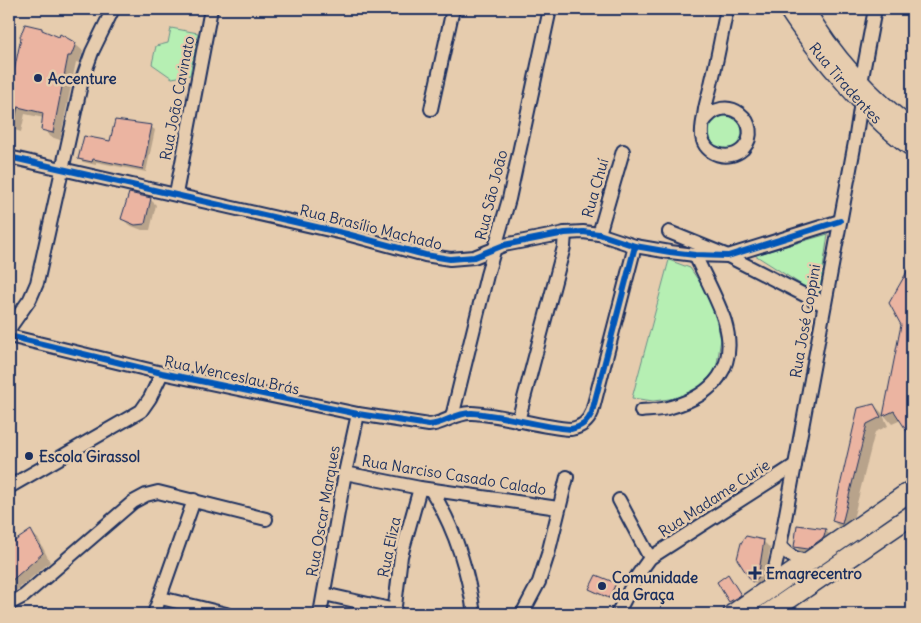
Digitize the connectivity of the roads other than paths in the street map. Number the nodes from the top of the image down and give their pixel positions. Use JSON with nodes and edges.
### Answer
{"nodes":[{"id":1,"x":113,"y":9,"type":"edge"},
{"id":2,"x":211,"y":9,"type":"edge"},
{"id":3,"x":453,"y":9,"type":"edge"},
{"id":4,"x":550,"y":9,"type":"edge"},
{"id":5,"x":727,"y":9,"type":"edge"},
{"id":6,"x":788,"y":9,"type":"edge"},
{"id":7,"x":805,"y":9,"type":"edge"},
{"id":8,"x":876,"y":9,"type":"edge"},
{"id":9,"x":712,"y":83,"type":"junction"},
{"id":10,"x":862,"y":83,"type":"junction"},
{"id":11,"x":861,"y":102,"type":"junction"},
{"id":12,"x":431,"y":109,"type":"dead end"},
{"id":13,"x":720,"y":109,"type":"junction"},
{"id":14,"x":703,"y":123,"type":"junction"},
{"id":15,"x":912,"y":129,"type":"edge"},
{"id":16,"x":912,"y":147,"type":"edge"},
{"id":17,"x":622,"y":151,"type":"dead end"},
{"id":18,"x":9,"y":157,"type":"edge"},
{"id":19,"x":63,"y":170,"type":"junction"},
{"id":20,"x":176,"y":194,"type":"junction"},
{"id":21,"x":840,"y":221,"type":"junction"},
{"id":22,"x":669,"y":232,"type":"dead end"},
{"id":23,"x":566,"y":233,"type":"junction"},
{"id":24,"x":599,"y":234,"type":"junction"},
{"id":25,"x":635,"y":246,"type":"junction"},
{"id":26,"x":495,"y":249,"type":"junction"},
{"id":27,"x":695,"y":255,"type":"junction"},
{"id":28,"x":728,"y":256,"type":"junction"},
{"id":29,"x":456,"y":259,"type":"junction"},
{"id":30,"x":487,"y":275,"type":"junction"},
{"id":31,"x":824,"y":305,"type":"junction"},
{"id":32,"x":9,"y":329,"type":"edge"},
{"id":33,"x":9,"y":336,"type":"edge"},
{"id":34,"x":162,"y":374,"type":"junction"},
{"id":35,"x":641,"y":411,"type":"dead end"},
{"id":36,"x":358,"y":414,"type":"junction"},
{"id":37,"x":452,"y":418,"type":"junction"},
{"id":38,"x":518,"y":420,"type":"junction"},
{"id":39,"x":795,"y":465,"type":"junction"},
{"id":40,"x":345,"y":473,"type":"junction"},
{"id":41,"x":567,"y":477,"type":"dead end"},
{"id":42,"x":9,"y":487,"type":"edge"},
{"id":43,"x":426,"y":489,"type":"junction"},
{"id":44,"x":912,"y":490,"type":"edge"},
{"id":45,"x":194,"y":500,"type":"junction"},
{"id":46,"x":619,"y":500,"type":"dead end"},
{"id":47,"x":558,"y":508,"type":"junction"},
{"id":48,"x":912,"y":515,"type":"edge"},
{"id":49,"x":266,"y":518,"type":"dead end"},
{"id":50,"x":780,"y":546,"type":"junction"},
{"id":51,"x":650,"y":558,"type":"junction"},
{"id":52,"x":811,"y":561,"type":"junction"},
{"id":53,"x":770,"y":589,"type":"junction"},
{"id":54,"x":324,"y":594,"type":"junction"},
{"id":55,"x":160,"y":598,"type":"junction"},
{"id":56,"x":9,"y":604,"type":"edge"},
{"id":57,"x":394,"y":612,"type":"edge"},
{"id":58,"x":154,"y":614,"type":"edge"},
{"id":59,"x":226,"y":614,"type":"edge"},
{"id":60,"x":320,"y":614,"type":"edge"},
{"id":61,"x":474,"y":614,"type":"edge"},
{"id":62,"x":522,"y":614,"type":"edge"},
{"id":63,"x":617,"y":614,"type":"edge"},
{"id":64,"x":733,"y":614,"type":"edge"},
{"id":65,"x":767,"y":614,"type":"edge"}],
"edges":[{"from":1,"to":19,"type":"street"},
{"from":2,"to":20,"type":"street","name":"Rua João Cavinato"},
{"from":3,"to":12,"type":"street"},
{"from":4,"to":26,"type":"street","name":"Rua São João"},
{"from":5,"to":9,"type":"street"},
{"from":6,"to":11,"type":"main road","name":"Rua Tiradentes"},
{"from":7,"to":10,"type":"main road","name":"Rua Tiradentes"},
{"from":8,"to":10,"type":"street","name":"Rua José Coppini"},
{"from":9,"to":13,"type":"street"},
{"from":9,"to":14,"type":"street"},
{"from":10,"to":11,"type":"street","name":"Rua José Coppini"},
{"from":10,"to":15,"type":"main road","name":"Rua Tiradentes"},
{"from":11,"to":16,"type":"main road","name":"Rua Tiradentes"},
{"from":11,"to":21,"type":"street","name":"Rua José Coppini"},
{"from":13,"to":14,"type":"street"},
{"from":13,"to":14,"type":"street"},
{"from":17,"to":24,"type":"street","name":"Rua Chuí"},
{"from":18,"to":19,"type":"street","name":"Rua Brasílio Machado"},
{"from":19,"to":20,"type":"street","name":"Rua Brasílio Machado"},
{"from":19,"to":32,"type":"street"},
{"from":20,"to":29,"type":"street","name":"Rua Brasílio Machado"},
{"from":21,"to":28,"type":"street"},
{"from":21,"to":31,"type":"street","name":"Rua José Coppini"},
{"from":22,"to":28,"type":"street"},
{"from":23,"to":24,"type":"street","name":"Rua Brasílio Machado"},
{"from":23,"to":26,"type":"street","name":"Rua Brasílio Machado"},
{"from":23,"to":38,"type":"street"},
{"from":24,"to":25,"type":"street","name":"Rua Brasílio Machado"},
{"from":25,"to":27,"type":"street","name":"Rua Brasílio Machado"},
{"from":25,"to":38,"type":"street","name":"Rua Wenceslau Brás"},
{"from":26,"to":29,"type":"street","name":"Rua Brasílio Machado"},
{"from":26,"to":30,"type":"street","name":"Rua São João"},
{"from":27,"to":28,"type":"street","name":"Rua Brasílio Machado"},
{"from":27,"to":35,"type":"street"},
{"from":28,"to":31,"type":"street"},
{"from":29,"to":30,"type":"street","name":"Rua Brasílio Machado"},
{"from":30,"to":37,"type":"street","name":"Rua São João"},
{"from":31,"to":39,"type":"street","name":"Rua José Coppini"},
{"from":33,"to":34,"type":"street","name":"Rua Wenceslau Brás"},
{"from":34,"to":36,"type":"street","name":"Rua Wenceslau Brás"},
{"from":34,"to":42,"type":"street"},
{"from":36,"to":37,"type":"street","name":"Rua Wenceslau Brás"},
{"from":36,"to":40,"type":"street","name":"Rua Oscar Marques"},
{"from":37,"to":38,"type":"street","name":"Rua Wenceslau Brás"},
{"from":39,"to":50,"type":"street","name":"Rua José Coppini"},
{"from":39,"to":51,"type":"street","name":"Rua Madame Curie"},
{"from":40,"to":43,"type":"street","name":"Rua Narciso Casado Calado"},
{"from":40,"to":54,"type":"street","name":"Rua Oscar Marques"},
{"from":41,"to":47,"type":"street"},
{"from":43,"to":47,"type":"street","name":"Rua Narciso Casado Calado"},
{"from":43,"to":57,"type":"street","name":"Rua Eliza"},
{"from":43,"to":61,"type":"street"},
{"from":44,"to":52,"type":"main road"},
{"from":45,"to":49,"type":"street"},
{"from":45,"to":55,"type":"street"},
{"from":45,"to":56,"type":"street"},
{"from":46,"to":51,"type":"street","name":"Rua Madame Curie"},
{"from":47,"to":62,"type":"street"},
{"from":48,"to":65,"type":"main road"},
{"from":50,"to":52,"type":"street"},
{"from":50,"to":53,"type":"street","name":"Rua José Coppini"},
{"from":51,"to":63,"type":"street","name":"Rua Madame Curie"},
{"from":52,"to":53,"type":"main road"},
{"from":53,"to":64,"type":"main road"},
{"from":54,"to":57,"type":"street"},
{"from":54,"to":60,"type":"street","name":"Rua Oscar Marques"},
{"from":55,"to":58,"type":"street"},
{"from":55,"to":59,"type":"street"}]}
